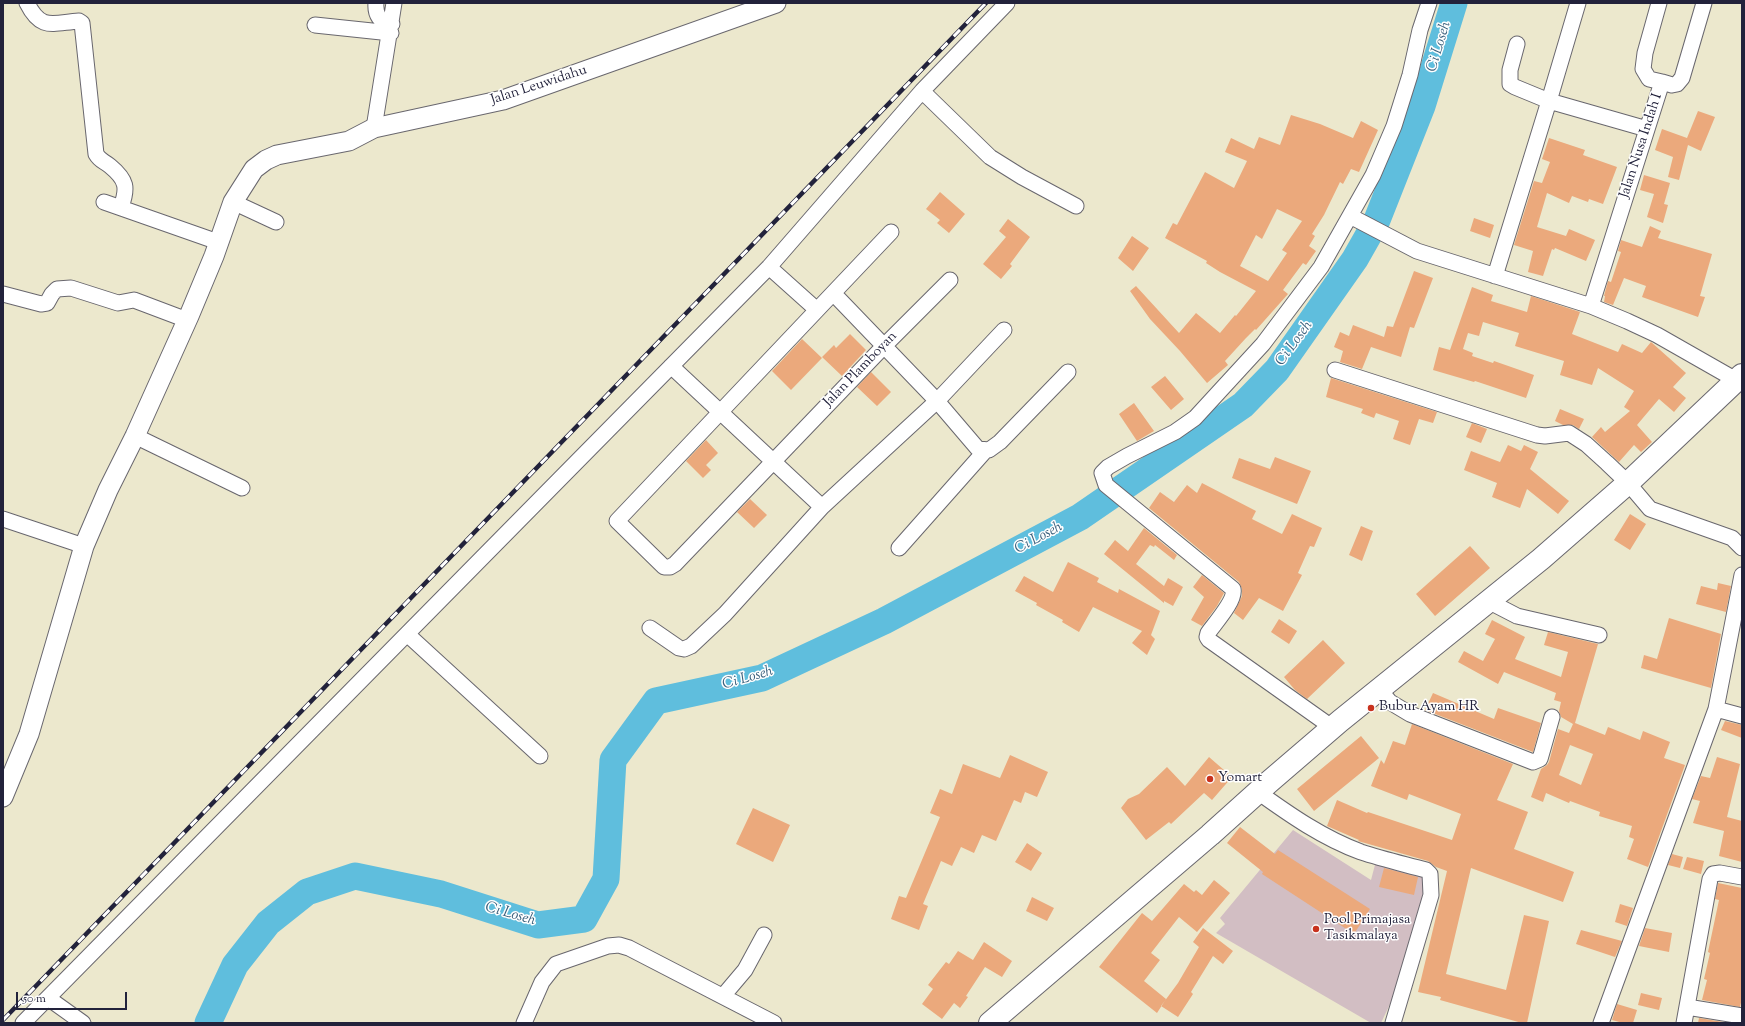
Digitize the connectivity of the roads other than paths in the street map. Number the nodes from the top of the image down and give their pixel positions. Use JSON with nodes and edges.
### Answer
{"nodes":[{"id":1,"x":27,"y":3,"type":"edge"},
{"id":2,"x":376,"y":3,"type":"edge"},
{"id":3,"x":394,"y":3,"type":"edge"},
{"id":4,"x":776,"y":3,"type":"edge"},
{"id":5,"x":1007,"y":3,"type":"edge"},
{"id":6,"x":1429,"y":3,"type":"edge"},
{"id":7,"x":1578,"y":3,"type":"edge"},
{"id":8,"x":1659,"y":3,"type":"edge"},
{"id":9,"x":1704,"y":3,"type":"edge"},
{"id":10,"x":315,"y":25,"type":"dead end"},
{"id":11,"x":391,"y":28,"type":"junction"},
{"id":12,"x":1517,"y":44,"type":"dead end"},
{"id":13,"x":1662,"y":82,"type":"junction"},
{"id":14,"x":922,"y":91,"type":"junction"},
{"id":15,"x":1549,"y":101,"type":"junction"},
{"id":16,"x":374,"y":128,"type":"junction"},
{"id":17,"x":1647,"y":129,"type":"junction"},
{"id":18,"x":104,"y":202,"type":"dead end"},
{"id":19,"x":233,"y":202,"type":"junction"},
{"id":20,"x":1076,"y":206,"type":"dead end"},
{"id":21,"x":121,"y":207,"type":"junction"},
{"id":22,"x":1350,"y":216,"type":"junction"},
{"id":23,"x":276,"y":222,"type":"dead end"},
{"id":24,"x":891,"y":232,"type":"dead end"},
{"id":25,"x":218,"y":242,"type":"junction"},
{"id":26,"x":769,"y":267,"type":"junction"},
{"id":27,"x":1495,"y":276,"type":"junction"},
{"id":28,"x":950,"y":280,"type":"dead end"},
{"id":29,"x":3,"y":294,"type":"edge"},
{"id":30,"x":834,"y":294,"type":"junction"},
{"id":31,"x":1590,"y":306,"type":"junction"},
{"id":32,"x":817,"y":310,"type":"junction"},
{"id":33,"x":187,"y":320,"type":"junction"},
{"id":34,"x":1004,"y":330,"type":"dead end"},
{"id":35,"x":885,"y":345,"type":"junction"},
{"id":36,"x":671,"y":366,"type":"junction"},
{"id":37,"x":1335,"y":370,"type":"dead end"},
{"id":38,"x":1068,"y":372,"type":"dead end"},
{"id":39,"x":1739,"y":378,"type":"edge"},
{"id":40,"x":937,"y":401,"type":"junction"},
{"id":41,"x":721,"y":412,"type":"junction"},
{"id":42,"x":135,"y":436,"type":"junction"},
{"id":43,"x":985,"y":451,"type":"junction"},
{"id":44,"x":773,"y":462,"type":"junction"},
{"id":45,"x":1628,"y":483,"type":"junction"},
{"id":46,"x":242,"y":488,"type":"dead end"},
{"id":47,"x":822,"y":507,"type":"junction"},
{"id":48,"x":3,"y":519,"type":"edge"},
{"id":49,"x":84,"y":546,"type":"junction"},
{"id":50,"x":899,"y":548,"type":"dead end"},
{"id":51,"x":1742,"y":548,"type":"edge"},
{"id":52,"x":1742,"y":575,"type":"edge"},
{"id":53,"x":1488,"y":601,"type":"junction"},
{"id":54,"x":650,"y":628,"type":"dead end"},
{"id":55,"x":406,"y":634,"type":"junction"},
{"id":56,"x":1599,"y":635,"type":"dead end"},
{"id":57,"x":1379,"y":689,"type":"junction"},
{"id":58,"x":1716,"y":709,"type":"junction"},
{"id":59,"x":1742,"y":716,"type":"edge"},
{"id":60,"x":1552,"y":717,"type":"dead end"},
{"id":61,"x":1333,"y":728,"type":"junction"},
{"id":62,"x":540,"y":756,"type":"dead end"},
{"id":63,"x":1258,"y":792,"type":"junction"},
{"id":64,"x":3,"y":797,"type":"edge"},
{"id":65,"x":1742,"y":877,"type":"edge"},
{"id":66,"x":764,"y":935,"type":"dead end"},
{"id":67,"x":723,"y":996,"type":"junction"},
{"id":68,"x":48,"y":998,"type":"junction"},
{"id":69,"x":1687,"y":1007,"type":"junction"},
{"id":70,"x":1742,"y":1016,"type":"edge"},
{"id":71,"x":23,"y":1023,"type":"edge"},
{"id":72,"x":83,"y":1023,"type":"edge"},
{"id":73,"x":524,"y":1023,"type":"edge"},
{"id":74,"x":774,"y":1023,"type":"edge"},
{"id":75,"x":990,"y":1023,"type":"edge"},
{"id":76,"x":1393,"y":1023,"type":"edge"},
{"id":77,"x":1602,"y":1023,"type":"edge"},
{"id":78,"x":1684,"y":1023,"type":"edge"}],
"edges":[{"from":1,"to":21,"type":"street"},
{"from":2,"to":11,"type":"street"},
{"from":3,"to":11,"type":"street"},
{"from":4,"to":16,"type":"street","name":"Jalan Leuwidahu"},
{"from":5,"to":14,"type":"street"},
{"from":6,"to":22,"type":"street"},
{"from":7,"to":15,"type":"street"},
{"from":8,"to":13,"type":"street"},
{"from":9,"to":13,"type":"street","name":"Jalan Nusa Indah I"},
{"from":10,"to":11,"type":"street"},
{"from":11,"to":16,"type":"street"},
{"from":12,"to":15,"type":"street"},
{"from":13,"to":17,"type":"street","name":"Jalan Nusa Indah I"},
{"from":14,"to":20,"type":"street"},
{"from":14,"to":26,"type":"street"},
{"from":15,"to":17,"type":"street"},
{"from":15,"to":27,"type":"street"},
{"from":16,"to":19,"type":"street","name":"Jalan Leuwidahu"},
{"from":17,"to":31,"type":"street","name":"Jalan Nusa Indah I"},
{"from":18,"to":21,"type":"street"},
{"from":19,"to":23,"type":"street"},
{"from":19,"to":25,"type":"street","name":"Jalan Leuwidahu"},
{"from":21,"to":25,"type":"street"},
{"from":22,"to":27,"type":"street"},
{"from":22,"to":61,"type":"street"},
{"from":24,"to":30,"type":"street"},
{"from":25,"to":33,"type":"street","name":"Jalan Leuwidahu"},
{"from":26,"to":32,"type":"street"},
{"from":26,"to":36,"type":"street"},
{"from":27,"to":31,"type":"street"},
{"from":28,"to":35,"type":"street","name":"Jalan Plamboyan"},
{"from":29,"to":33,"type":"street"},
{"from":30,"to":32,"type":"street"},
{"from":30,"to":35,"type":"street"},
{"from":31,"to":39,"type":"street"},
{"from":32,"to":41,"type":"street"},
{"from":33,"to":42,"type":"street","name":"Jalan Leuwidahu"},
{"from":34,"to":40,"type":"street"},
{"from":35,"to":40,"type":"street"},
{"from":35,"to":44,"type":"street","name":"Jalan Plamboyan"},
{"from":36,"to":41,"type":"street"},
{"from":36,"to":55,"type":"street"},
{"from":37,"to":45,"type":"street"},
{"from":38,"to":43,"type":"street"},
{"from":39,"to":45,"type":"highway"},
{"from":40,"to":43,"type":"street"},
{"from":40,"to":47,"type":"street"},
{"from":41,"to":44,"type":"street"},
{"from":41,"to":44,"type":"street","name":"Jalan Plamboyan"},
{"from":42,"to":46,"type":"street"},
{"from":42,"to":49,"type":"street","name":"Jalan Leuwidahu"},
{"from":43,"to":50,"type":"street"},
{"from":44,"to":47,"type":"street"},
{"from":45,"to":51,"type":"street"},
{"from":45,"to":53,"type":"highway"},
{"from":47,"to":54,"type":"street"},
{"from":48,"to":49,"type":"street"},
{"from":49,"to":64,"type":"street","name":"Jalan Leuwidahu"},
{"from":52,"to":58,"type":"street"},
{"from":53,"to":56,"type":"street"},
{"from":53,"to":57,"type":"highway"},
{"from":55,"to":62,"type":"street"},
{"from":55,"to":68,"type":"street"},
{"from":57,"to":60,"type":"street"},
{"from":57,"to":61,"type":"highway"},
{"from":58,"to":59,"type":"street"},
{"from":58,"to":77,"type":"street"},
{"from":61,"to":63,"type":"highway"},
{"from":63,"to":75,"type":"highway"},
{"from":63,"to":76,"type":"street"},
{"from":65,"to":69,"type":"street"},
{"from":66,"to":67,"type":"street"},
{"from":67,"to":73,"type":"street"},
{"from":67,"to":74,"type":"street"},
{"from":68,"to":71,"type":"street"},
{"from":68,"to":72,"type":"street"},
{"from":69,"to":70,"type":"street"},
{"from":69,"to":78,"type":"street"}]}
